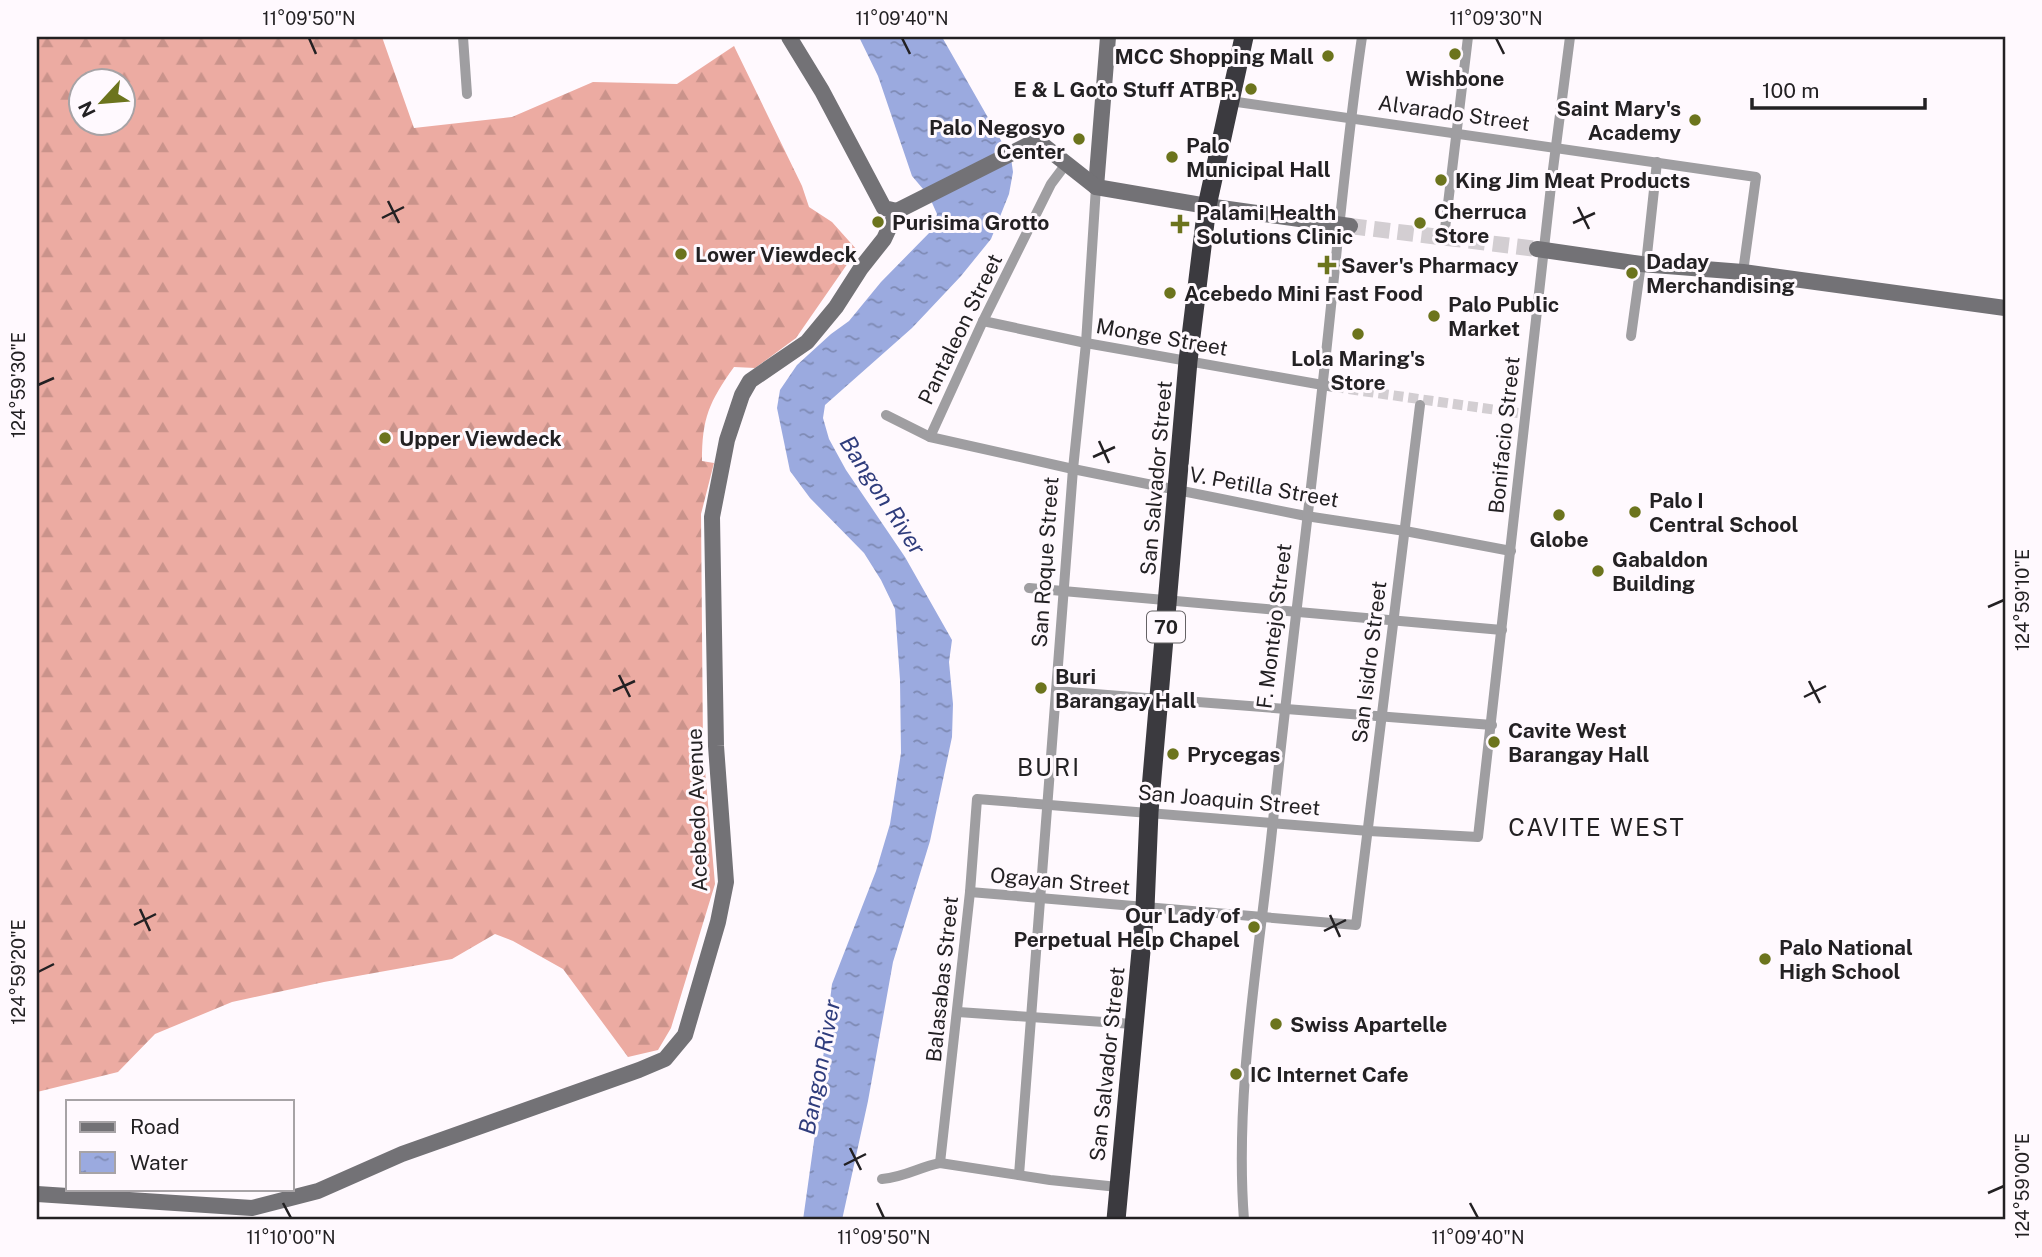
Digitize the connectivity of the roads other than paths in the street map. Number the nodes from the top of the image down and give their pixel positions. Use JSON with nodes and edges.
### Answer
{"nodes":[{"id":1,"x":463,"y":37,"type":"edge"},
{"id":2,"x":789,"y":37,"type":"edge"},
{"id":3,"x":1108,"y":37,"type":"edge"},
{"id":4,"x":1244,"y":37,"type":"edge"},
{"id":5,"x":1362,"y":37,"type":"edge"},
{"id":6,"x":1468,"y":37,"type":"edge"},
{"id":7,"x":1570,"y":37,"type":"edge"},
{"id":8,"x":467,"y":94,"type":"dead end"},
{"id":9,"x":1230,"y":101,"type":"junction"},
{"id":10,"x":1350,"y":118,"type":"junction"},
{"id":11,"x":1457,"y":132,"type":"junction"},
{"id":12,"x":1556,"y":148,"type":"junction"},
{"id":13,"x":1657,"y":162,"type":"junction"},
{"id":14,"x":1066,"y":164,"type":"junction"},
{"id":15,"x":1096,"y":187,"type":"junction"},
{"id":16,"x":1207,"y":206,"type":"junction"},
{"id":17,"x":897,"y":211,"type":"junction"},
{"id":18,"x":1345,"y":225,"type":"junction"},
{"id":19,"x":1444,"y":237,"type":"dead end"},
{"id":20,"x":1541,"y":250,"type":"junction"},
{"id":21,"x":1643,"y":264,"type":"junction"},
{"id":22,"x":1743,"y":272,"type":"junction"},
{"id":23,"x":2005,"y":308,"type":"edge"},
{"id":24,"x":983,"y":321,"type":"junction"},
{"id":25,"x":1631,"y":336,"type":"dead end"},
{"id":26,"x":1086,"y":343,"type":"junction"},
{"id":27,"x":1188,"y":361,"type":"junction"},
{"id":28,"x":1328,"y":386,"type":"junction"},
{"id":29,"x":1420,"y":405,"type":"dead end"},
{"id":30,"x":886,"y":415,"type":"dead end"},
{"id":31,"x":930,"y":437,"type":"junction"},
{"id":32,"x":1073,"y":469,"type":"junction"},
{"id":33,"x":1179,"y":491,"type":"junction"},
{"id":34,"x":1307,"y":516,"type":"junction"},
{"id":35,"x":1405,"y":531,"type":"junction"},
{"id":36,"x":1511,"y":551,"type":"junction"},
{"id":37,"x":1029,"y":588,"type":"dead end"},
{"id":38,"x":1065,"y":591,"type":"junction"},
{"id":39,"x":1168,"y":602,"type":"junction"},
{"id":40,"x":1296,"y":613,"type":"junction"},
{"id":41,"x":1393,"y":621,"type":"junction"},
{"id":42,"x":1502,"y":630,"type":"junction"},
{"id":43,"x":1056,"y":691,"type":"junction"},
{"id":44,"x":1160,"y":699,"type":"junction"},
{"id":45,"x":1284,"y":708,"type":"junction"},
{"id":46,"x":1382,"y":716,"type":"junction"},
{"id":47,"x":1492,"y":725,"type":"junction"},
{"id":48,"x":977,"y":799,"type":"joint"},
{"id":49,"x":1048,"y":806,"type":"junction"},
{"id":50,"x":1149,"y":812,"type":"junction"},
{"id":51,"x":1273,"y":821,"type":"junction"},
{"id":52,"x":1369,"y":831,"type":"junction"},
{"id":53,"x":1478,"y":837,"type":"joint"},
{"id":54,"x":971,"y":892,"type":"junction"},
{"id":55,"x":1042,"y":897,"type":"junction"},
{"id":56,"x":1145,"y":908,"type":"junction"},
{"id":57,"x":1262,"y":917,"type":"junction"},
{"id":58,"x":1356,"y":925,"type":"joint"},
{"id":59,"x":958,"y":1012,"type":"junction"},
{"id":60,"x":1030,"y":1016,"type":"junction"},
{"id":61,"x":1133,"y":1024,"type":"junction"},
{"id":62,"x":940,"y":1163,"type":"junction"},
{"id":63,"x":1019,"y":1175,"type":"junction"},
{"id":64,"x":883,"y":1179,"type":"dead end"},
{"id":65,"x":1118,"y":1187,"type":"junction"},
{"id":66,"x":37,"y":1194,"type":"edge"},
{"id":67,"x":1116,"y":1220,"type":"edge"},
{"id":68,"x":1244,"y":1220,"type":"edge"}],
"edges":[{"from":1,"to":8,"type":"street"},
{"from":2,"to":17,"type":"street"},
{"from":3,"to":15,"type":"street","name":"San Roque Street"},
{"from":4,"to":9,"type":"highway","name":"San Salvador Street","number":"70"},
{"from":5,"to":10,"type":"street","name":"F. Montejo Street"},
{"from":6,"to":11,"type":"street"},
{"from":7,"to":12,"type":"street","name":"Bonifacio Street"},
{"from":9,"to":10,"type":"street","name":"Alvarado Street"},
{"from":9,"to":16,"type":"highway","name":"San Salvador Street","number":"70"},
{"from":10,"to":11,"type":"street","name":"Alvarado Street"},
{"from":10,"to":18,"type":"street","name":"F. Montejo Street"},
{"from":11,"to":12,"type":"street","name":"Alvarado Street"},
{"from":11,"to":19,"type":"street"},
{"from":12,"to":13,"type":"street","name":"Alvarado Street"},
{"from":12,"to":20,"type":"street","name":"Bonifacio Street"},
{"from":13,"to":21,"type":"street"},
{"from":13,"to":22,"type":"street","name":"Alvarado Street"},
{"from":14,"to":15,"type":"street"},
{"from":14,"to":17,"type":"street"},
{"from":14,"to":24,"type":"street","name":"Pantaleon Street"},
{"from":15,"to":16,"type":"street"},
{"from":15,"to":26,"type":"street","name":"San Roque Street"},
{"from":16,"to":18,"type":"street"},
{"from":16,"to":27,"type":"highway","name":"San Salvador Street","number":"70"},
{"from":17,"to":66,"type":"street","name":"Acebedo Avenue"},
{"from":18,"to":28,"type":"street","name":"F. Montejo Street"},
{"from":20,"to":21,"type":"street"},
{"from":20,"to":36,"type":"street","name":"Bonifacio Street"},
{"from":21,"to":22,"type":"street"},
{"from":21,"to":25,"type":"street"},
{"from":22,"to":23,"type":"street"},
{"from":24,"to":26,"type":"street","name":"Monge Street"},
{"from":24,"to":31,"type":"street","name":"Pantaleon Street"},
{"from":26,"to":27,"type":"street","name":"Monge Street"},
{"from":26,"to":32,"type":"street","name":"San Roque Street"},
{"from":27,"to":28,"type":"street","name":"Monge Street"},
{"from":27,"to":33,"type":"highway","name":"San Salvador Street","number":"70"},
{"from":28,"to":34,"type":"street","name":"F. Montejo Street"},
{"from":29,"to":35,"type":"street","name":"San Isidro Street"},
{"from":30,"to":31,"type":"street","name":"V. Petilla Street"},
{"from":31,"to":32,"type":"street","name":"V. Petilla Street"},
{"from":32,"to":33,"type":"street","name":"V. Petilla Street"},
{"from":32,"to":38,"type":"street","name":"San Roque Street"},
{"from":33,"to":34,"type":"street","name":"V. Petilla Street"},
{"from":33,"to":39,"type":"highway","name":"San Salvador Street","number":"70"},
{"from":34,"to":35,"type":"street","name":"V. Petilla Street"},
{"from":34,"to":40,"type":"street","name":"F. Montejo Street"},
{"from":35,"to":36,"type":"street","name":"V. Petilla Street"},
{"from":35,"to":41,"type":"street","name":"San Isidro Street"},
{"from":36,"to":42,"type":"street","name":"Bonifacio Street"},
{"from":37,"to":38,"type":"street"},
{"from":38,"to":39,"type":"street"},
{"from":38,"to":43,"type":"street","name":"San Roque Street"},
{"from":39,"to":40,"type":"street"},
{"from":39,"to":44,"type":"highway","name":"San Salvador Street","number":"70"},
{"from":40,"to":41,"type":"street"},
{"from":40,"to":45,"type":"street","name":"F. Montejo Street"},
{"from":41,"to":42,"type":"street"},
{"from":41,"to":46,"type":"street","name":"San Isidro Street"},
{"from":42,"to":47,"type":"street","name":"Bonifacio Street"},
{"from":43,"to":44,"type":"street"},
{"from":43,"to":49,"type":"street","name":"San Roque Street"},
{"from":44,"to":45,"type":"street"},
{"from":44,"to":50,"type":"highway","name":"San Salvador Street","number":"70"},
{"from":45,"to":46,"type":"street"},
{"from":45,"to":51,"type":"street","name":"F. Montejo Street"},
{"from":46,"to":47,"type":"street"},
{"from":46,"to":52,"type":"street","name":"San Isidro Street"},
{"from":47,"to":53,"type":"street","name":"Bonifacio Street"},
{"from":48,"to":49,"type":"street","name":"San Joaquin Street"},
{"from":48,"to":54,"type":"street","name":"Balasabas Street"},
{"from":49,"to":50,"type":"street","name":"San Joaquin Street"},
{"from":49,"to":55,"type":"street","name":"San Roque Street"},
{"from":50,"to":51,"type":"street","name":"San Joaquin Street"},
{"from":50,"to":56,"type":"highway","name":"San Salvador Street","number":"70"},
{"from":51,"to":52,"type":"street","name":"San Joaquin Street"},
{"from":51,"to":57,"type":"street","name":"F. Montejo Street"},
{"from":52,"to":53,"type":"street","name":"San Joaquin Street"},
{"from":52,"to":58,"type":"street","name":"San Isidro Street"},
{"from":54,"to":55,"type":"street","name":"Ogayan Street"},
{"from":54,"to":59,"type":"street","name":"Balasabas Street"},
{"from":55,"to":56,"type":"street","name":"Ogayan Street"},
{"from":55,"to":60,"type":"street","name":"San Roque Street"},
{"from":56,"to":57,"type":"street","name":"Ogayan Street"},
{"from":56,"to":61,"type":"highway","name":"San Salvador Street","number":"70"},
{"from":57,"to":58,"type":"street","name":"Ogayan Street"},
{"from":57,"to":68,"type":"street","name":"F. Montejo Street"},
{"from":59,"to":60,"type":"street"},
{"from":59,"to":62,"type":"street","name":"Balasabas Street"},
{"from":60,"to":61,"type":"street"},
{"from":60,"to":63,"type":"street","name":"San Roque Street"},
{"from":61,"to":65,"type":"highway","name":"San Salvador Street","number":"70"},
{"from":62,"to":63,"type":"street"},
{"from":62,"to":64,"type":"street"},
{"from":63,"to":65,"type":"street"},
{"from":65,"to":67,"type":"highway","name":"San Salvador Street","number":"70"}]}
